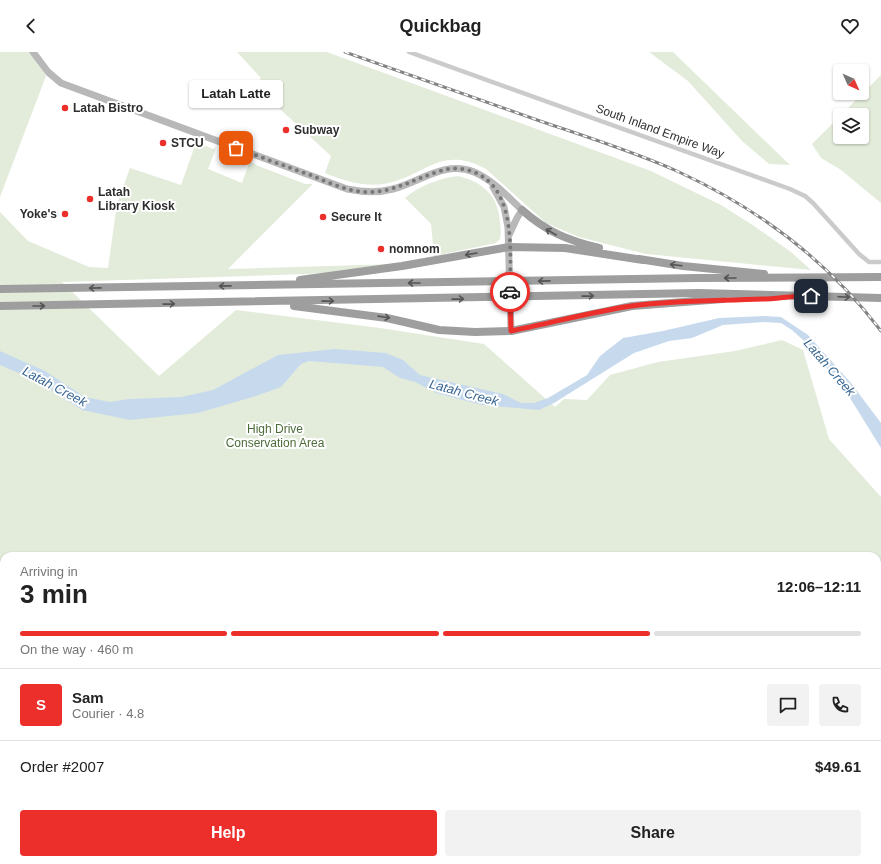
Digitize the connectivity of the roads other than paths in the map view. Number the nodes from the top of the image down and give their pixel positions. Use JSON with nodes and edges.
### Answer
{"nodes":[{"id":1,"x":33,"y":52,"type":"edge"},
{"id":2,"x":409,"y":52,"type":"edge"},
{"id":3,"x":491,"y":183,"type":"junction"},
{"id":4,"x":522,"y":210,"type":"junction"},
{"id":5,"x":509,"y":235,"type":"junction"},
{"id":6,"x":509,"y":248,"type":"junction"},
{"id":7,"x":643,"y":260,"type":"junction"},
{"id":8,"x":881,"y":262,"type":"edge"},
{"id":9,"x":799,"y":277,"type":"junction"},
{"id":10,"x":881,"y":277,"type":"edge"},
{"id":11,"x":264,"y":286,"type":"junction"},
{"id":12,"x":0,"y":289,"type":"edge"},
{"id":13,"x":797,"y":295,"type":"junction"},
{"id":14,"x":881,"y":298,"type":"edge"},
{"id":15,"x":261,"y":303,"type":"junction"},
{"id":16,"x":0,"y":306,"type":"edge"},
{"id":17,"x":511,"y":331,"type":"junction"}],
"edges":[{"from":1,"to":3,"type":"main road"},
{"from":2,"to":8,"type":"street","name":"South Inland Empire Way"},
{"from":3,"to":4,"type":"main road"},
{"from":3,"to":5,"type":"main road"},
{"from":4,"to":5,"type":"main road"},
{"from":7,"to":4,"type":"highway","one_way":true},
{"from":5,"to":6,"type":"main road"},
{"from":6,"to":7,"type":"highway"},
{"from":6,"to":11,"type":"highway","one_way":true},
{"from":6,"to":17,"type":"main road"},
{"from":9,"to":7,"type":"highway","one_way":true},
{"from":9,"to":10,"type":"highway"},
{"from":9,"to":11,"type":"highway","one_way":true},
{"from":11,"to":12,"type":"highway","one_way":true},
{"from":13,"to":14,"type":"highway","one_way":true},
{"from":15,"to":13,"type":"highway","one_way":true},
{"from":13,"to":17,"type":"highway"},
{"from":16,"to":15,"type":"highway","one_way":true},
{"from":15,"to":17,"type":"highway","one_way":true}]}
